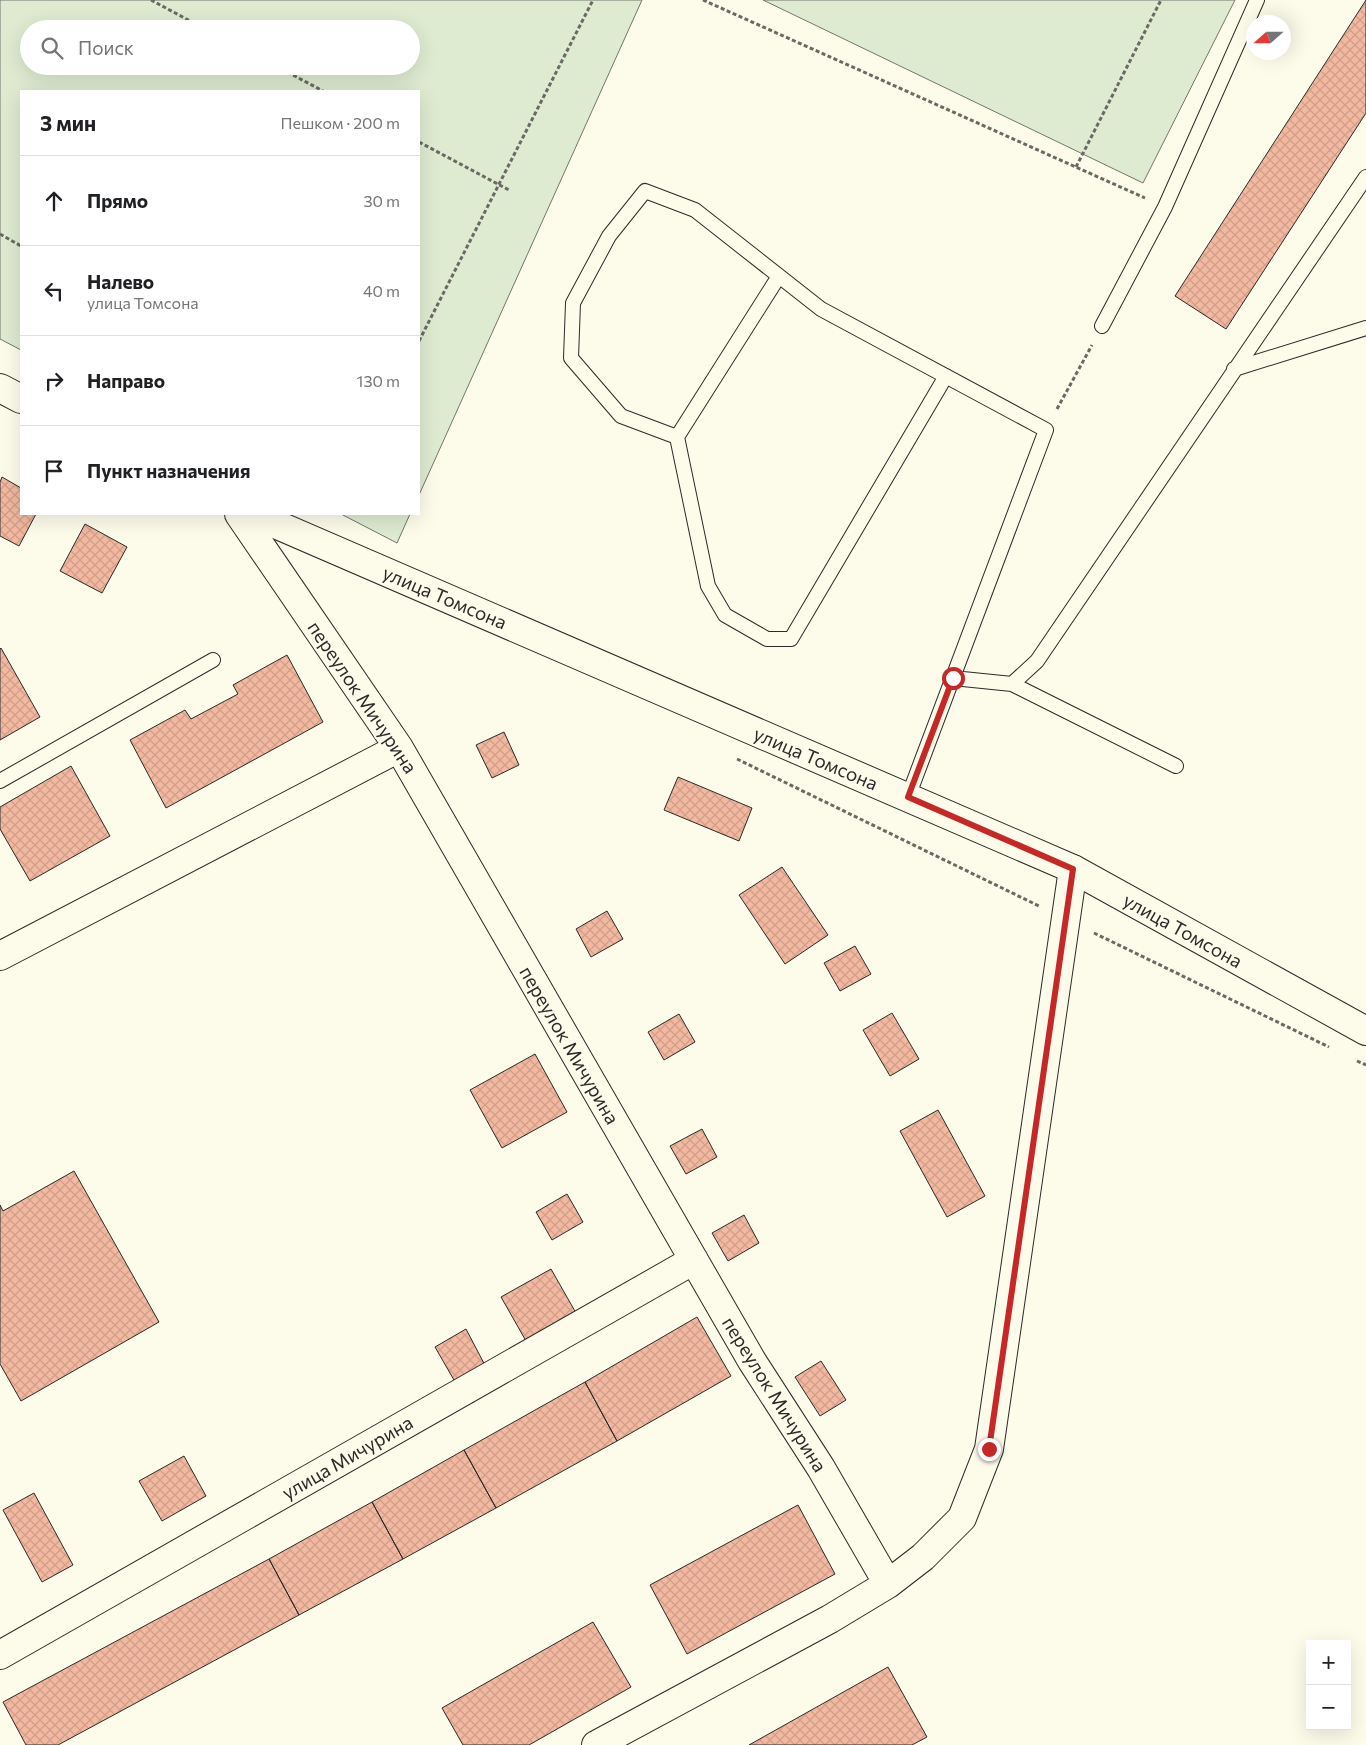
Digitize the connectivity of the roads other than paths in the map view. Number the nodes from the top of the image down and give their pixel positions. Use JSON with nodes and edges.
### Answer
{"nodes":[{"id":1,"x":1257,"y":0,"type":"edge"},
{"id":2,"x":1366,"y":177,"type":"edge"},
{"id":3,"x":779,"y":276,"type":"junction"},
{"id":4,"x":1102,"y":326,"type":"road end"},
{"id":5,"x":1366,"y":328,"type":"edge"},
{"id":6,"x":1234,"y":369,"type":"junction"},
{"id":7,"x":946,"y":376,"type":"junction"},
{"id":8,"x":0,"y":388,"type":"edge"},
{"id":9,"x":20,"y":398,"type":"edge"},
{"id":10,"x":677,"y":437,"type":"junction"},
{"id":11,"x":239,"y":515,"type":"edge"},
{"id":12,"x":254,"y":515,"type":"edge"},
{"id":13,"x":212,"y":660,"type":"dead end"},
{"id":14,"x":953,"y":678,"type":"junction"},
{"id":15,"x":1012,"y":684,"type":"junction"},
{"id":16,"x":399,"y":748,"type":"junction"},
{"id":17,"x":1176,"y":766,"type":"dead end"},
{"id":18,"x":0,"y":781,"type":"edge"},
{"id":19,"x":908,"y":797,"type":"junction"},
{"id":20,"x":1073,"y":869,"type":"junction"},
{"id":21,"x":0,"y":956,"type":"edge"},
{"id":22,"x":1366,"y":1031,"type":"edge"},
{"id":23,"x":694,"y":1260,"type":"junction"},
{"id":24,"x":888,"y":1584,"type":"junction"},
{"id":25,"x":0,"y":1654,"type":"edge"},
{"id":26,"x":596,"y":1745,"type":"edge"}],
"edges":[{"from":1,"to":4,"type":"lane"},
{"from":2,"to":6,"type":"lane"},
{"from":3,"to":7,"type":"lane"},
{"from":3,"to":10,"type":"lane"},
{"from":3,"to":10,"type":"lane"},
{"from":5,"to":6,"type":"lane"},
{"from":6,"to":15,"type":"lane"},
{"from":7,"to":10,"type":"lane"},
{"from":7,"to":14,"type":"lane"},
{"from":8,"to":9,"type":"street"},
{"from":11,"to":16,"type":"street","name":"переулок Мичурина"},
{"from":12,"to":19,"type":"street","name":"улица Томсона"},
{"from":13,"to":18,"type":"lane"},
{"from":14,"to":15,"type":"lane"},
{"from":14,"to":19,"type":"lane"},
{"from":15,"to":17,"type":"lane"},
{"from":16,"to":21,"type":"street"},
{"from":16,"to":23,"type":"street","name":"переулок Мичурина"},
{"from":19,"to":20,"type":"street","name":"улица Томсона"},
{"from":20,"to":22,"type":"street","name":"улица Томсона"},
{"from":20,"to":24,"type":"street"},
{"from":23,"to":24,"type":"street","name":"переулок Мичурина"},
{"from":23,"to":25,"type":"street","name":"улица Мичурина"},
{"from":24,"to":26,"type":"street"}]}
